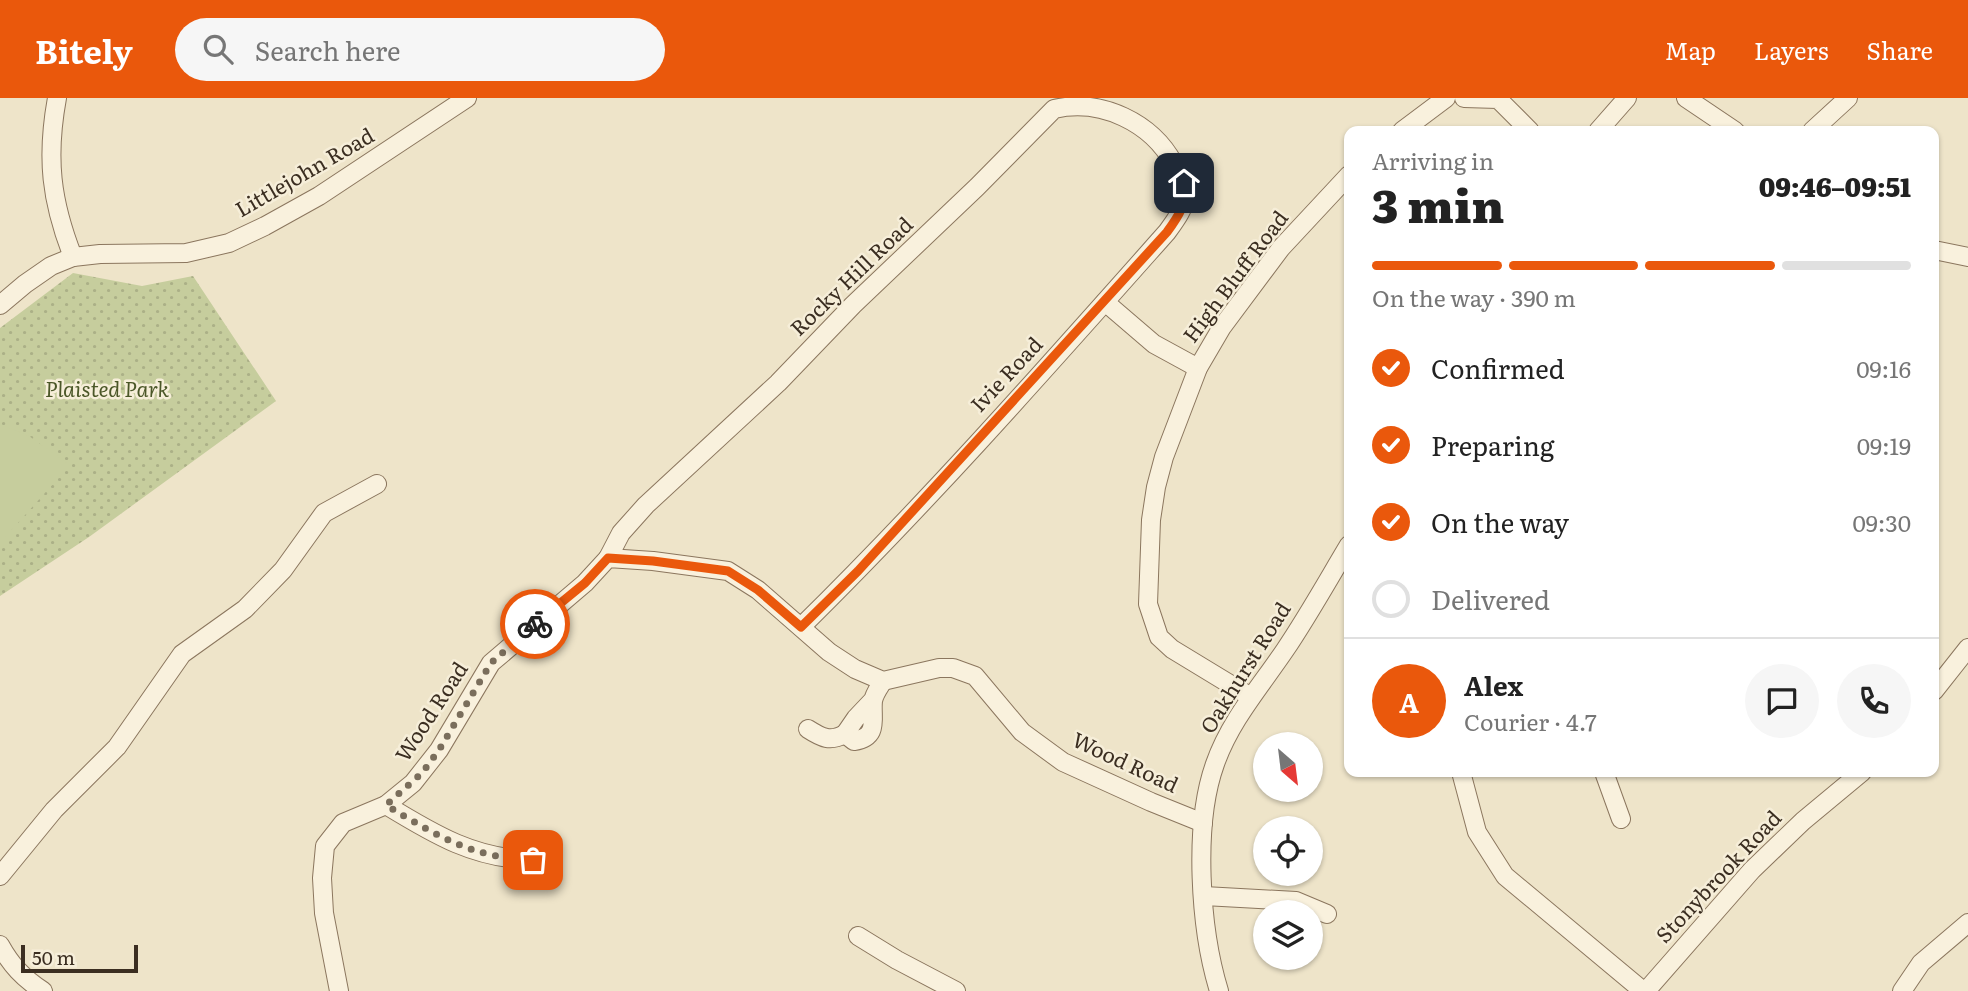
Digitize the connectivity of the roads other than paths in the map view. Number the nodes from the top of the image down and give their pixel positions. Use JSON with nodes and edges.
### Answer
{"nodes":[{"id":1,"x":57,"y":98,"type":"edge"},
{"id":2,"x":467,"y":98,"type":"edge"},
{"id":3,"x":1446,"y":98,"type":"edge"},
{"id":4,"x":1464,"y":98,"type":"edge"},
{"id":5,"x":1627,"y":98,"type":"edge"},
{"id":6,"x":1686,"y":98,"type":"edge"},
{"id":7,"x":1848,"y":98,"type":"edge"},
{"id":8,"x":1409,"y":126,"type":"edge"},
{"id":9,"x":1525,"y":126,"type":"edge"},
{"id":10,"x":1602,"y":126,"type":"edge"},
{"id":11,"x":1728,"y":126,"type":"edge"},
{"id":12,"x":1817,"y":126,"type":"edge"},
{"id":13,"x":1154,"y":133,"type":"joint"},
{"id":14,"x":1344,"y":180,"type":"edge"},
{"id":15,"x":1939,"y":251,"type":"edge"},
{"id":16,"x":73,"y":257,"type":"junction"},
{"id":17,"x":1968,"y":257,"type":"edge"},
{"id":18,"x":1105,"y":302,"type":"junction"},
{"id":19,"x":0,"y":306,"type":"edge"},
{"id":20,"x":1198,"y":369,"type":"junction"},
{"id":21,"x":377,"y":484,"type":"dead end"},
{"id":22,"x":1344,"y":553,"type":"edge"},
{"id":23,"x":608,"y":558,"type":"junction"},
{"id":24,"x":801,"y":627,"type":"junction"},
{"id":25,"x":1968,"y":648,"type":"edge"},
{"id":26,"x":883,"y":681,"type":"junction"},
{"id":27,"x":1939,"y":685,"type":"edge"},
{"id":28,"x":1251,"y":697,"type":"junction"},
{"id":29,"x":808,"y":729,"type":"dead end"},
{"id":30,"x":1462,"y":777,"type":"edge"},
{"id":31,"x":1606,"y":777,"type":"edge"},
{"id":32,"x":1856,"y":777,"type":"edge"},
{"id":33,"x":386,"y":805,"type":"junction"},
{"id":34,"x":1621,"y":819,"type":"dead end"},
{"id":35,"x":1203,"y":822,"type":"junction"},
{"id":36,"x":533,"y":860,"type":"dead end"},
{"id":37,"x":0,"y":876,"type":"edge"},
{"id":38,"x":1204,"y":897,"type":"junction"},
{"id":39,"x":1327,"y":914,"type":"dead end"},
{"id":40,"x":1968,"y":923,"type":"edge"},
{"id":41,"x":858,"y":936,"type":"dead end"},
{"id":42,"x":0,"y":945,"type":"edge"},
{"id":43,"x":6,"y":969,"type":"edge"},
{"id":44,"x":43,"y":991,"type":"edge"},
{"id":45,"x":339,"y":991,"type":"edge"},
{"id":46,"x":956,"y":991,"type":"edge"},
{"id":47,"x":1219,"y":991,"type":"edge"},
{"id":48,"x":1644,"y":991,"type":"edge"},
{"id":49,"x":1902,"y":991,"type":"edge"}],
"edges":[{"from":1,"to":16,"type":"street"},
{"from":2,"to":16,"type":"street","name":"Littlejohn Road"},
{"from":3,"to":8,"type":"street"},
{"from":4,"to":9,"type":"street"},
{"from":5,"to":10,"type":"street"},
{"from":6,"to":11,"type":"street"},
{"from":7,"to":12,"type":"street"},
{"from":13,"to":18,"type":"street","name":"Ivie Road"},
{"from":13,"to":23,"type":"street","name":"Rocky Hill Road"},
{"from":14,"to":20,"type":"street","name":"High Bluff Road"},
{"from":15,"to":17,"type":"street"},
{"from":16,"to":19,"type":"street","name":"Littlejohn Road"},
{"from":18,"to":20,"type":"street"},
{"from":18,"to":24,"type":"street","name":"Ivie Road"},
{"from":20,"to":28,"type":"street","name":"High Bluff Road"},
{"from":21,"to":37,"type":"street"},
{"from":22,"to":28,"type":"street","name":"Oakhurst Road"},
{"from":23,"to":24,"type":"street"},
{"from":23,"to":33,"type":"street","name":"Wood Road"},
{"from":24,"to":26,"type":"street"},
{"from":25,"to":27,"type":"street"},
{"from":26,"to":29,"type":"street"},
{"from":26,"to":35,"type":"street","name":"Wood Road"},
{"from":28,"to":35,"type":"street","name":"Oakhurst Road"},
{"from":30,"to":48,"type":"street"},
{"from":31,"to":34,"type":"street"},
{"from":32,"to":48,"type":"street","name":"Stonybrook Road"},
{"from":33,"to":36,"type":"street"},
{"from":33,"to":45,"type":"street","name":"Wood Road"},
{"from":35,"to":38,"type":"street","name":"Oakhurst Road"},
{"from":38,"to":39,"type":"street"},
{"from":38,"to":47,"type":"street","name":"Oakhurst Road"},
{"from":40,"to":49,"type":"street"},
{"from":41,"to":46,"type":"street"},
{"from":42,"to":43,"type":"street"},
{"from":43,"to":44,"type":"street"}]}
